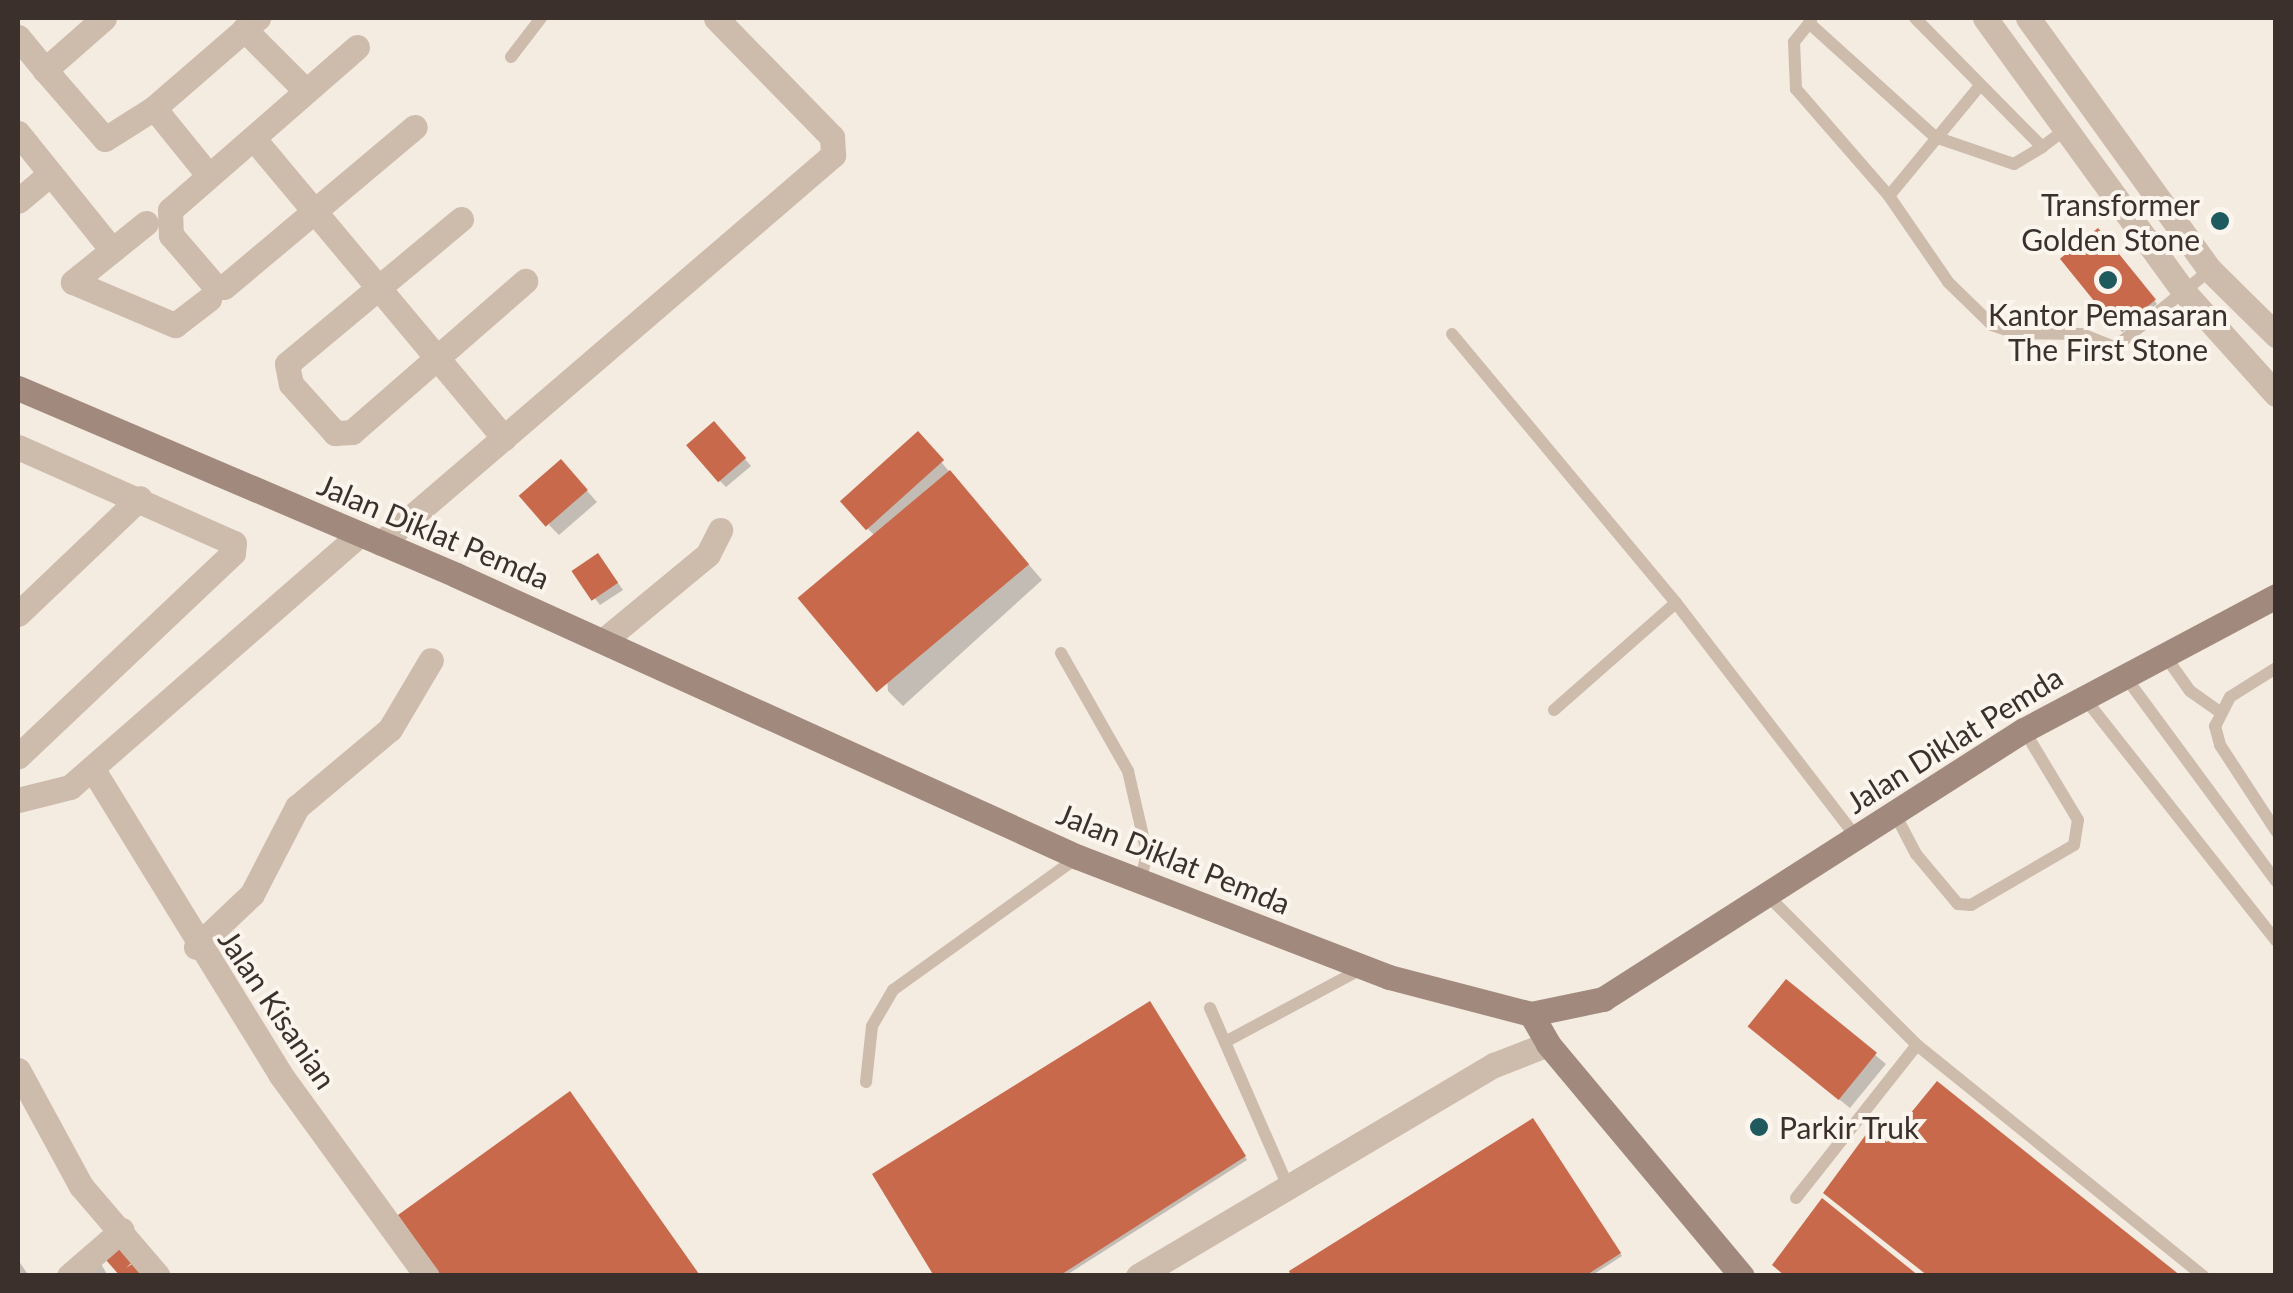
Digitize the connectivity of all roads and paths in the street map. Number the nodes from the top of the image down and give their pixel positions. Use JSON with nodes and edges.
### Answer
{"nodes":[{"id":1,"x":104,"y":18,"type":"edge"},
{"id":2,"x":541,"y":18,"type":"edge"},
{"id":3,"x":716,"y":18,"type":"edge"},
{"id":4,"x":1915,"y":18,"type":"edge"},
{"id":5,"x":1985,"y":18,"type":"edge"},
{"id":6,"x":2028,"y":18,"type":"edge"},
{"id":7,"x":1811,"y":20,"type":"edge"},
{"id":8,"x":251,"y":23,"type":"edge"},
{"id":9,"x":18,"y":37,"type":"edge"},
{"id":10,"x":357,"y":46,"type":"dead end"},
{"id":11,"x":511,"y":57,"type":"dead end"},
{"id":12,"x":45,"y":70,"type":"junction"},
{"id":13,"x":1978,"y":88,"type":"junction"},
{"id":14,"x":305,"y":90,"type":"junction"},
{"id":15,"x":154,"y":108,"type":"junction"},
{"id":16,"x":415,"y":128,"type":"dead end"},
{"id":17,"x":2066,"y":129,"type":"junction"},
{"id":18,"x":18,"y":133,"type":"edge"},
{"id":19,"x":1935,"y":137,"type":"junction"},
{"id":20,"x":254,"y":139,"type":"junction"},
{"id":21,"x":2042,"y":147,"type":"junction"},
{"id":22,"x":35,"y":168,"type":"edge"},
{"id":23,"x":209,"y":176,"type":"junction"},
{"id":24,"x":1889,"y":196,"type":"junction"},
{"id":25,"x":18,"y":201,"type":"edge"},
{"id":26,"x":313,"y":210,"type":"junction"},
{"id":27,"x":462,"y":219,"type":"dead end"},
{"id":28,"x":146,"y":223,"type":"dead end"},
{"id":29,"x":112,"y":250,"type":"junction"},
{"id":30,"x":2210,"y":270,"type":"junction"},
{"id":31,"x":525,"y":282,"type":"dead end"},
{"id":32,"x":380,"y":287,"type":"junction"},
{"id":33,"x":2184,"y":292,"type":"junction"},
{"id":34,"x":209,"y":299,"type":"dead end"},
{"id":35,"x":1452,"y":334,"type":"dead end"},
{"id":36,"x":2276,"y":335,"type":"edge"},
{"id":37,"x":438,"y":359,"type":"junction"},
{"id":38,"x":18,"y":388,"type":"edge"},
{"id":39,"x":2276,"y":394,"type":"edge"},
{"id":40,"x":500,"y":433,"type":"junction"},
{"id":41,"x":23,"y":457,"type":"edge"},
{"id":42,"x":140,"y":498,"type":"junction"},
{"id":43,"x":720,"y":530,"type":"dead end"},
{"id":44,"x":370,"y":538,"type":"junction"},
{"id":45,"x":2276,"y":596,"type":"edge"},
{"id":46,"x":1676,"y":603,"type":"junction"},
{"id":47,"x":18,"y":614,"type":"edge"},
{"id":48,"x":602,"y":640,"type":"junction"},
{"id":49,"x":2164,"y":652,"type":"junction"},
{"id":50,"x":1062,"y":653,"type":"dead end"},
{"id":51,"x":431,"y":660,"type":"dead end"},
{"id":52,"x":2276,"y":668,"type":"edge"},
{"id":53,"x":2123,"y":673,"type":"junction"},
{"id":54,"x":2082,"y":695,"type":"junction"},
{"id":55,"x":1554,"y":710,"type":"dead end"},
{"id":56,"x":2220,"y":711,"type":"junction"},
{"id":57,"x":2024,"y":730,"type":"junction"},
{"id":58,"x":18,"y":756,"type":"edge"},
{"id":59,"x":92,"y":768,"type":"junction"},
{"id":60,"x":18,"y":800,"type":"edge"},
{"id":61,"x":1894,"y":812,"type":"junction"},
{"id":62,"x":2276,"y":831,"type":"edge"},
{"id":63,"x":1858,"y":838,"type":"junction"},
{"id":64,"x":1078,"y":857,"type":"junction"},
{"id":65,"x":1142,"y":878,"type":"junction"},
{"id":66,"x":2276,"y":881,"type":"edge"},
{"id":67,"x":1770,"y":898,"type":"junction"},
{"id":68,"x":2276,"y":941,"type":"edge"},
{"id":69,"x":196,"y":946,"type":"junction"},
{"id":70,"x":1364,"y":968,"type":"junction"},
{"id":71,"x":1210,"y":1008,"type":"dead end"},
{"id":72,"x":1531,"y":1014,"type":"junction"},
{"id":73,"x":1224,"y":1042,"type":"junction"},
{"id":74,"x":1548,"y":1044,"type":"junction"},
{"id":75,"x":1917,"y":1045,"type":"junction"},
{"id":76,"x":18,"y":1070,"type":"edge"},
{"id":77,"x":866,"y":1082,"type":"dead end"},
{"id":78,"x":1289,"y":1190,"type":"junction"},
{"id":79,"x":1796,"y":1198,"type":"dead end"},
{"id":80,"x":122,"y":1230,"type":"junction"},
{"id":81,"x":70,"y":1276,"type":"edge"},
{"id":82,"x":158,"y":1276,"type":"edge"},
{"id":83,"x":427,"y":1276,"type":"edge"},
{"id":84,"x":1138,"y":1276,"type":"edge"},
{"id":85,"x":1742,"y":1276,"type":"edge"},
{"id":86,"x":2203,"y":1276,"type":"edge"}],
"edges":[{"from":1,"to":12,"type":"street"},
{"from":2,"to":11,"type":"lane"},
{"from":3,"to":40,"type":"street"},
{"from":4,"to":13,"type":"lane"},
{"from":5,"to":17,"type":"street"},
{"from":6,"to":30,"type":"street"},
{"from":7,"to":19,"type":"lane"},
{"from":7,"to":24,"type":"lane"},
{"from":8,"to":14,"type":"street"},
{"from":8,"to":15,"type":"street"},
{"from":9,"to":12,"type":"street"},
{"from":10,"to":14,"type":"street"},
{"from":12,"to":15,"type":"street"},
{"from":13,"to":19,"type":"lane"},
{"from":13,"to":21,"type":"lane"},
{"from":14,"to":20,"type":"street"},
{"from":15,"to":23,"type":"street"},
{"from":16,"to":26,"type":"street"},
{"from":17,"to":21,"type":"lane"},
{"from":17,"to":33,"type":"street"},
{"from":18,"to":22,"type":"street"},
{"from":19,"to":21,"type":"lane"},
{"from":19,"to":24,"type":"lane"},
{"from":20,"to":23,"type":"street"},
{"from":20,"to":26,"type":"street"},
{"from":22,"to":25,"type":"street"},
{"from":22,"to":29,"type":"street"},
{"from":23,"to":26,"type":"street"},
{"from":24,"to":33,"type":"lane"},
{"from":26,"to":32,"type":"street"},
{"from":27,"to":32,"type":"street"},
{"from":28,"to":29,"type":"street"},
{"from":29,"to":34,"type":"street"},
{"from":30,"to":33,"type":"lane"},
{"from":30,"to":36,"type":"street"},
{"from":31,"to":37,"type":"street"},
{"from":32,"to":37,"type":"street"},
{"from":32,"to":37,"type":"street"},
{"from":33,"to":39,"type":"street"},
{"from":35,"to":46,"type":"lane"},
{"from":37,"to":40,"type":"street"},
{"from":38,"to":44,"type":"street","name":"Jalan Diklat Pemda"},
{"from":40,"to":44,"type":"street"},
{"from":41,"to":42,"type":"street"},
{"from":42,"to":47,"type":"street"},
{"from":42,"to":58,"type":"street"},
{"from":43,"to":48,"type":"street"},
{"from":44,"to":48,"type":"street","name":"Jalan Diklat Pemda"},
{"from":44,"to":59,"type":"street"},
{"from":45,"to":49,"type":"street","name":"Jalan Diklat Pemda"},
{"from":46,"to":55,"type":"lane"},
{"from":46,"to":63,"type":"lane"},
{"from":48,"to":64,"type":"street","name":"Jalan Diklat Pemda"},
{"from":49,"to":53,"type":"street","name":"Jalan Diklat Pemda"},
{"from":49,"to":56,"type":"lane"},
{"from":50,"to":65,"type":"lane"},
{"from":51,"to":69,"type":"street"},
{"from":52,"to":56,"type":"lane"},
{"from":53,"to":54,"type":"street","name":"Jalan Diklat Pemda"},
{"from":53,"to":66,"type":"lane"},
{"from":54,"to":57,"type":"street","name":"Jalan Diklat Pemda"},
{"from":54,"to":68,"type":"lane"},
{"from":56,"to":62,"type":"lane"},
{"from":57,"to":61,"type":"street","name":"Jalan Diklat Pemda"},
{"from":57,"to":61,"type":"lane"},
{"from":59,"to":60,"type":"street"},
{"from":59,"to":69,"type":"street","name":"Jalan Kisanian"},
{"from":61,"to":63,"type":"street","name":"Jalan Diklat Pemda"},
{"from":63,"to":67,"type":"street","name":"Jalan Diklat Pemda"},
{"from":64,"to":65,"type":"street","name":"Jalan Diklat Pemda"},
{"from":64,"to":77,"type":"lane"},
{"from":65,"to":70,"type":"street","name":"Jalan Diklat Pemda"},
{"from":67,"to":72,"type":"street","name":"Jalan Diklat Pemda"},
{"from":67,"to":75,"type":"lane"},
{"from":69,"to":83,"type":"street","name":"Jalan Kisanian"},
{"from":70,"to":72,"type":"street","name":"Jalan Diklat Pemda"},
{"from":70,"to":73,"type":"lane"},
{"from":71,"to":73,"type":"lane"},
{"from":72,"to":74,"type":"street"},
{"from":73,"to":78,"type":"lane"},
{"from":74,"to":78,"type":"street"},
{"from":74,"to":85,"type":"street"},
{"from":75,"to":79,"type":"lane"},
{"from":75,"to":86,"type":"lane"},
{"from":76,"to":80,"type":"street"},
{"from":78,"to":84,"type":"street"},
{"from":80,"to":81,"type":"street"},
{"from":80,"to":82,"type":"street"}]}
